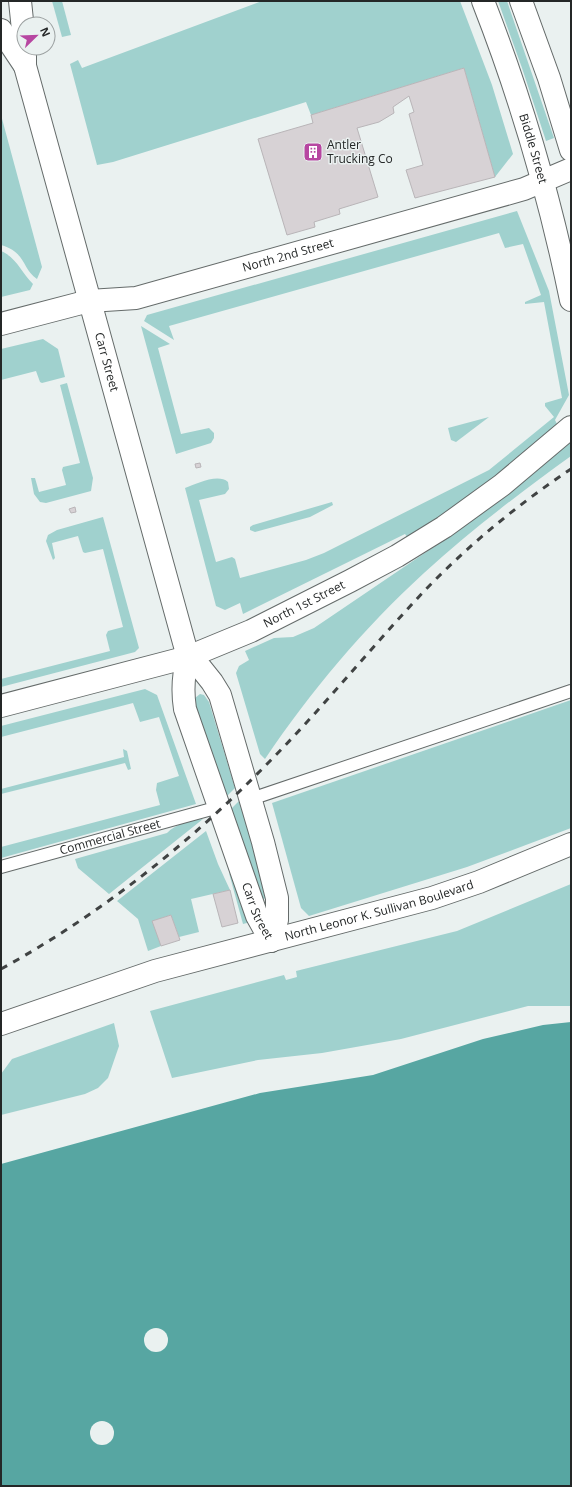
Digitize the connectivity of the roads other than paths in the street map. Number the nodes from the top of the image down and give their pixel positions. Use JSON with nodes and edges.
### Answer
{"nodes":[{"id":1,"x":20,"y":1,"type":"edge"},
{"id":2,"x":483,"y":1,"type":"edge"},
{"id":3,"x":521,"y":1,"type":"edge"},
{"id":4,"x":22,"y":16,"type":"edge"},
{"id":5,"x":1,"y":30,"type":"edge"},
{"id":6,"x":25,"y":57,"type":"edge"},
{"id":7,"x":571,"y":150,"type":"edge"},
{"id":8,"x":571,"y":169,"type":"edge"},
{"id":9,"x":543,"y":181,"type":"junction"},
{"id":10,"x":571,"y":300,"type":"edge"},
{"id":11,"x":90,"y":301,"type":"junction"},
{"id":12,"x":1,"y":324,"type":"edge"},
{"id":13,"x":571,"y":427,"type":"edge"},
{"id":14,"x":188,"y":657,"type":"junction"},
{"id":15,"x":571,"y":691,"type":"edge"},
{"id":16,"x":1,"y":706,"type":"edge"},
{"id":17,"x":251,"y":799,"type":"junction"},
{"id":18,"x":219,"y":807,"type":"junction"},
{"id":19,"x":571,"y":844,"type":"edge"},
{"id":20,"x":1,"y":867,"type":"edge"},
{"id":21,"x":271,"y":941,"type":"junction"},
{"id":22,"x":1,"y":1024,"type":"edge"}],
"edges":[{"from":1,"to":4,"type":"street"},
{"from":2,"to":9,"type":"street","name":"Biddle Street"},
{"from":3,"to":7,"type":"street"},
{"from":5,"to":6,"type":"street","name":"Carr Street"},
{"from":6,"to":11,"type":"street","name":"Carr Street"},
{"from":8,"to":9,"type":"street","name":"North 2nd Street"},
{"from":9,"to":10,"type":"street","name":"Biddle Street"},
{"from":9,"to":11,"type":"street","name":"North 2nd Street"},
{"from":11,"to":12,"type":"street","name":"North 2nd Street"},
{"from":11,"to":14,"type":"street","name":"Carr Street"},
{"from":13,"to":14,"type":"street","name":"North 1st Street"},
{"from":14,"to":16,"type":"street","name":"North 1st Street"},
{"from":14,"to":17,"type":"street","name":"Carr Street"},
{"from":14,"to":18,"type":"street","name":"Carr Street"},
{"from":15,"to":17,"type":"lane"},
{"from":17,"to":21,"type":"street","name":"Carr Street"},
{"from":18,"to":20,"type":"lane","name":"Commercial Street"},
{"from":18,"to":21,"type":"street","name":"Carr Street"},
{"from":19,"to":21,"type":"street","name":"North Leonor K. Sullivan Boulevard"},
{"from":21,"to":22,"type":"street","name":"North Leonor K. Sullivan Boulevard"}]}
